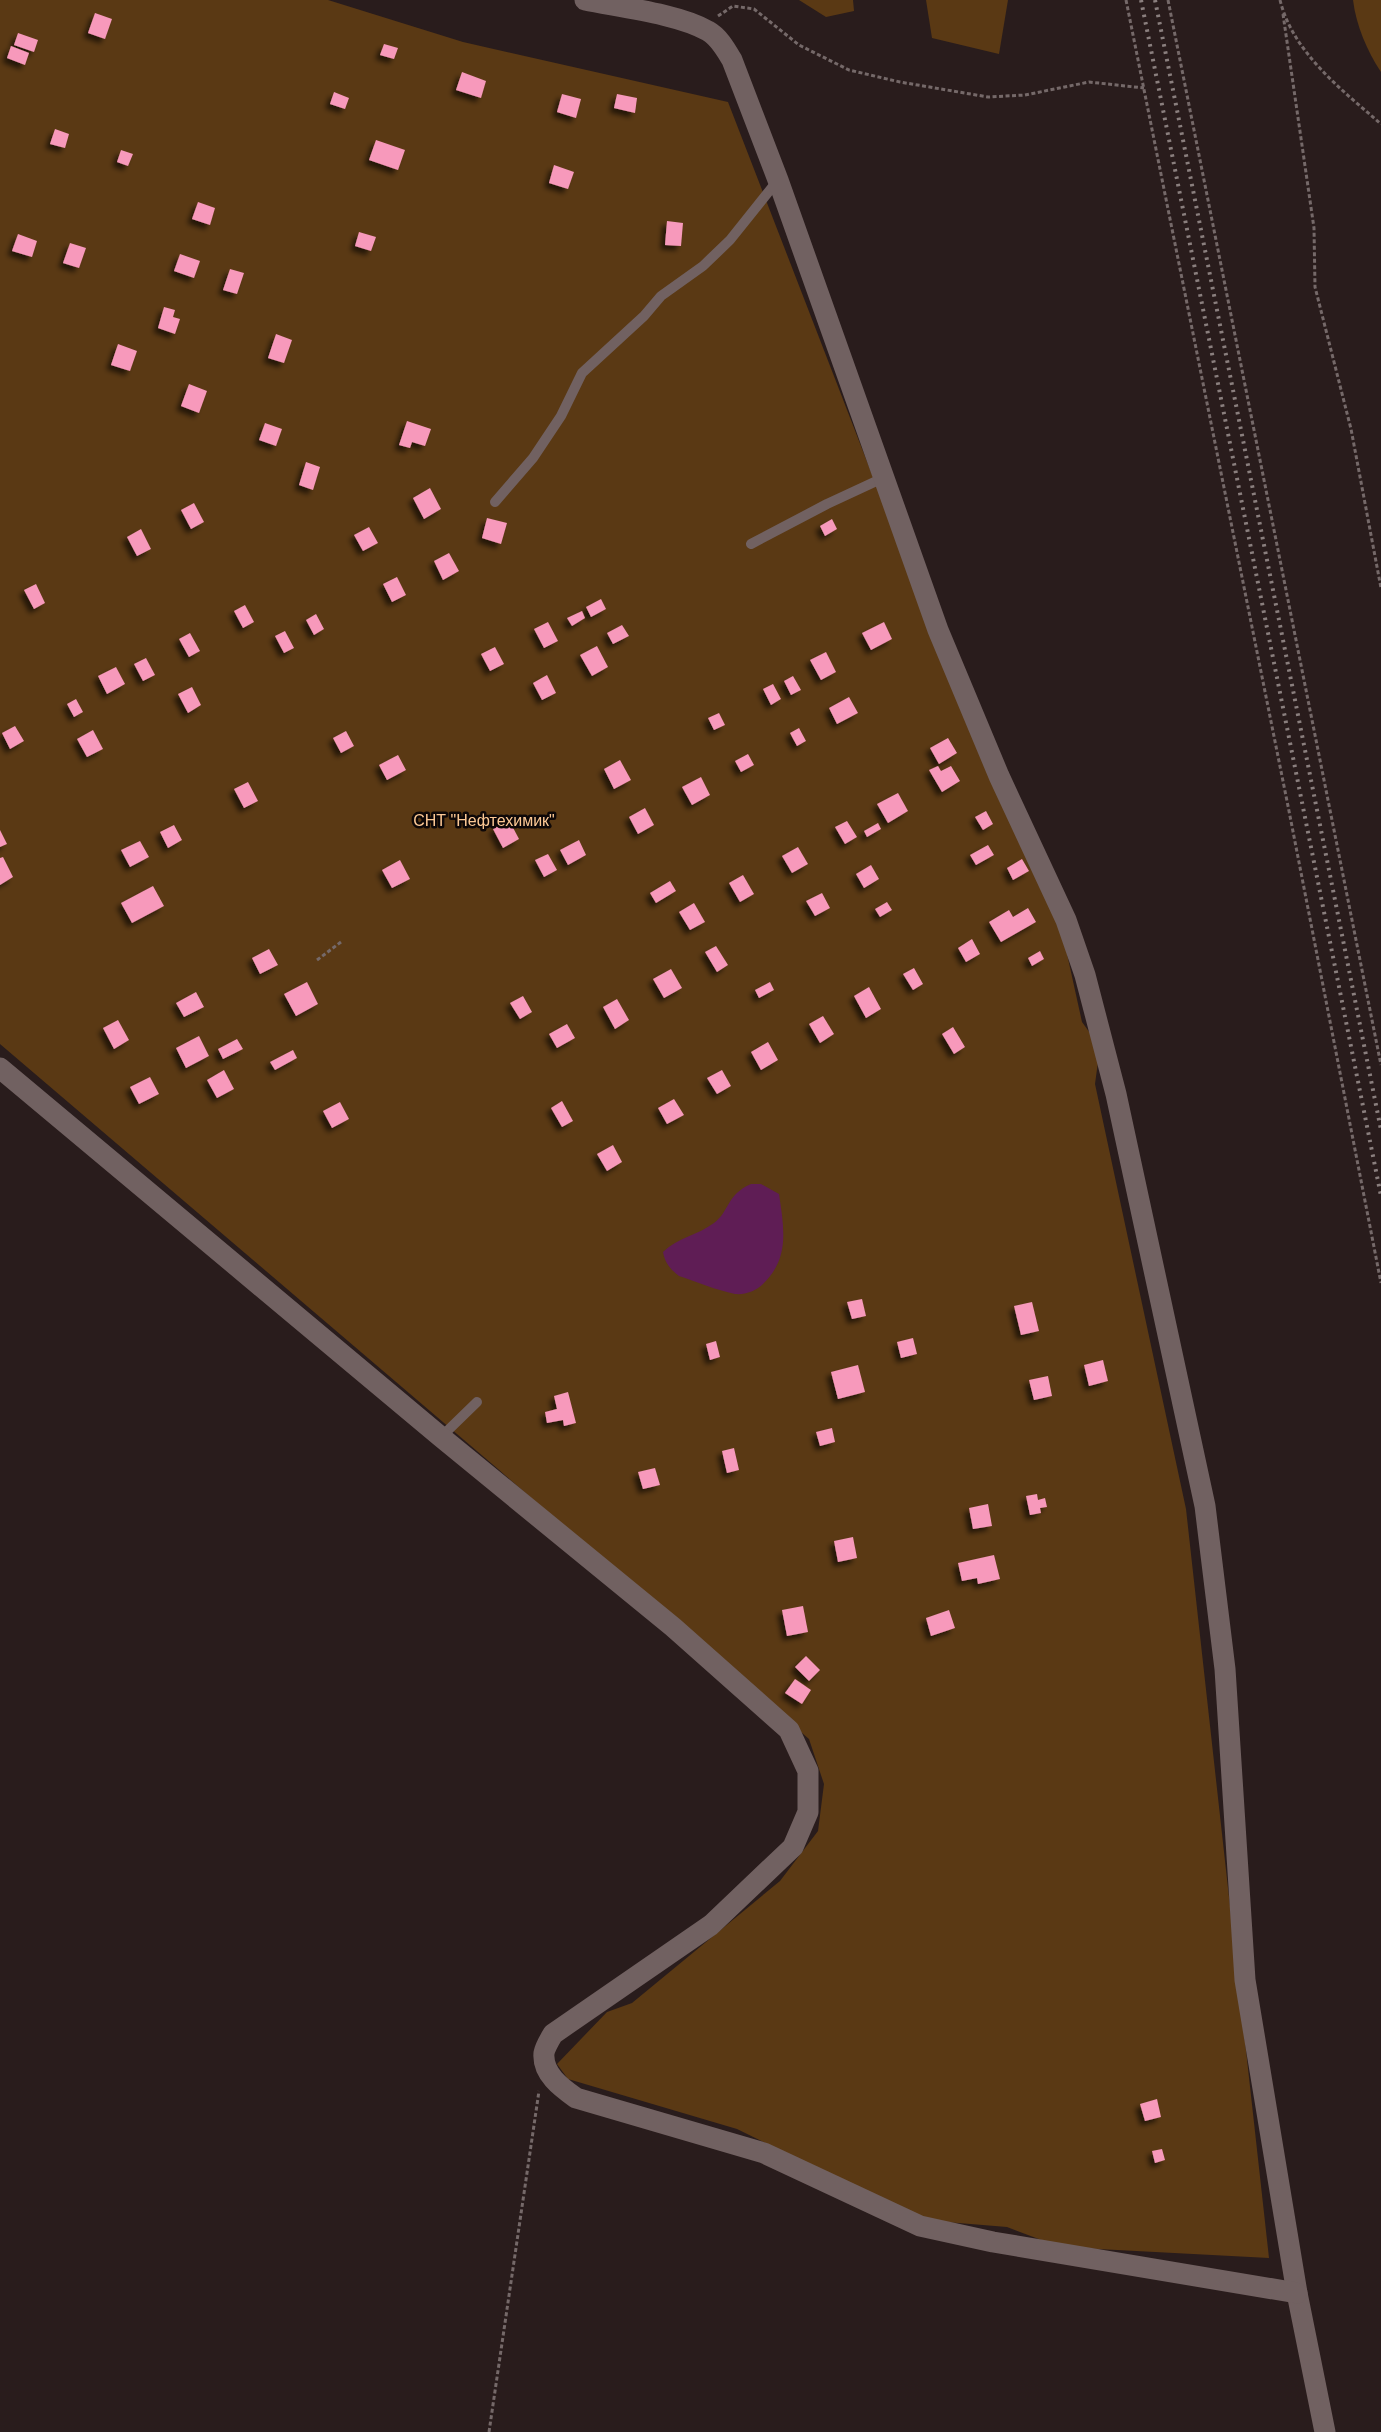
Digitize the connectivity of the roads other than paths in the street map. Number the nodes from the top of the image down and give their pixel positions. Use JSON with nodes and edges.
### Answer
{"nodes":[{"id":1,"x":585,"y":0,"type":"edge"},
{"id":2,"x":778,"y":180,"type":"junction"},
{"id":3,"x":884,"y":478,"type":"junction"},
{"id":4,"x":495,"y":502,"type":"dead end"},
{"id":5,"x":751,"y":544,"type":"dead end"},
{"id":6,"x":0,"y":1068,"type":"edge"},
{"id":7,"x":477,"y":1402,"type":"dead end"},
{"id":8,"x":441,"y":1437,"type":"junction"},
{"id":9,"x":1297,"y":2293,"type":"junction"},
{"id":10,"x":1325,"y":2432,"type":"edge"}],
"edges":[{"from":1,"to":2,"type":"street"},
{"from":2,"to":3,"type":"street"},
{"from":2,"to":4,"type":"lane"},
{"from":3,"to":5,"type":"lane"},
{"from":3,"to":9,"type":"street"},
{"from":6,"to":8,"type":"street"},
{"from":7,"to":8,"type":"lane"},
{"from":8,"to":9,"type":"street"},
{"from":9,"to":10,"type":"street"}]}
